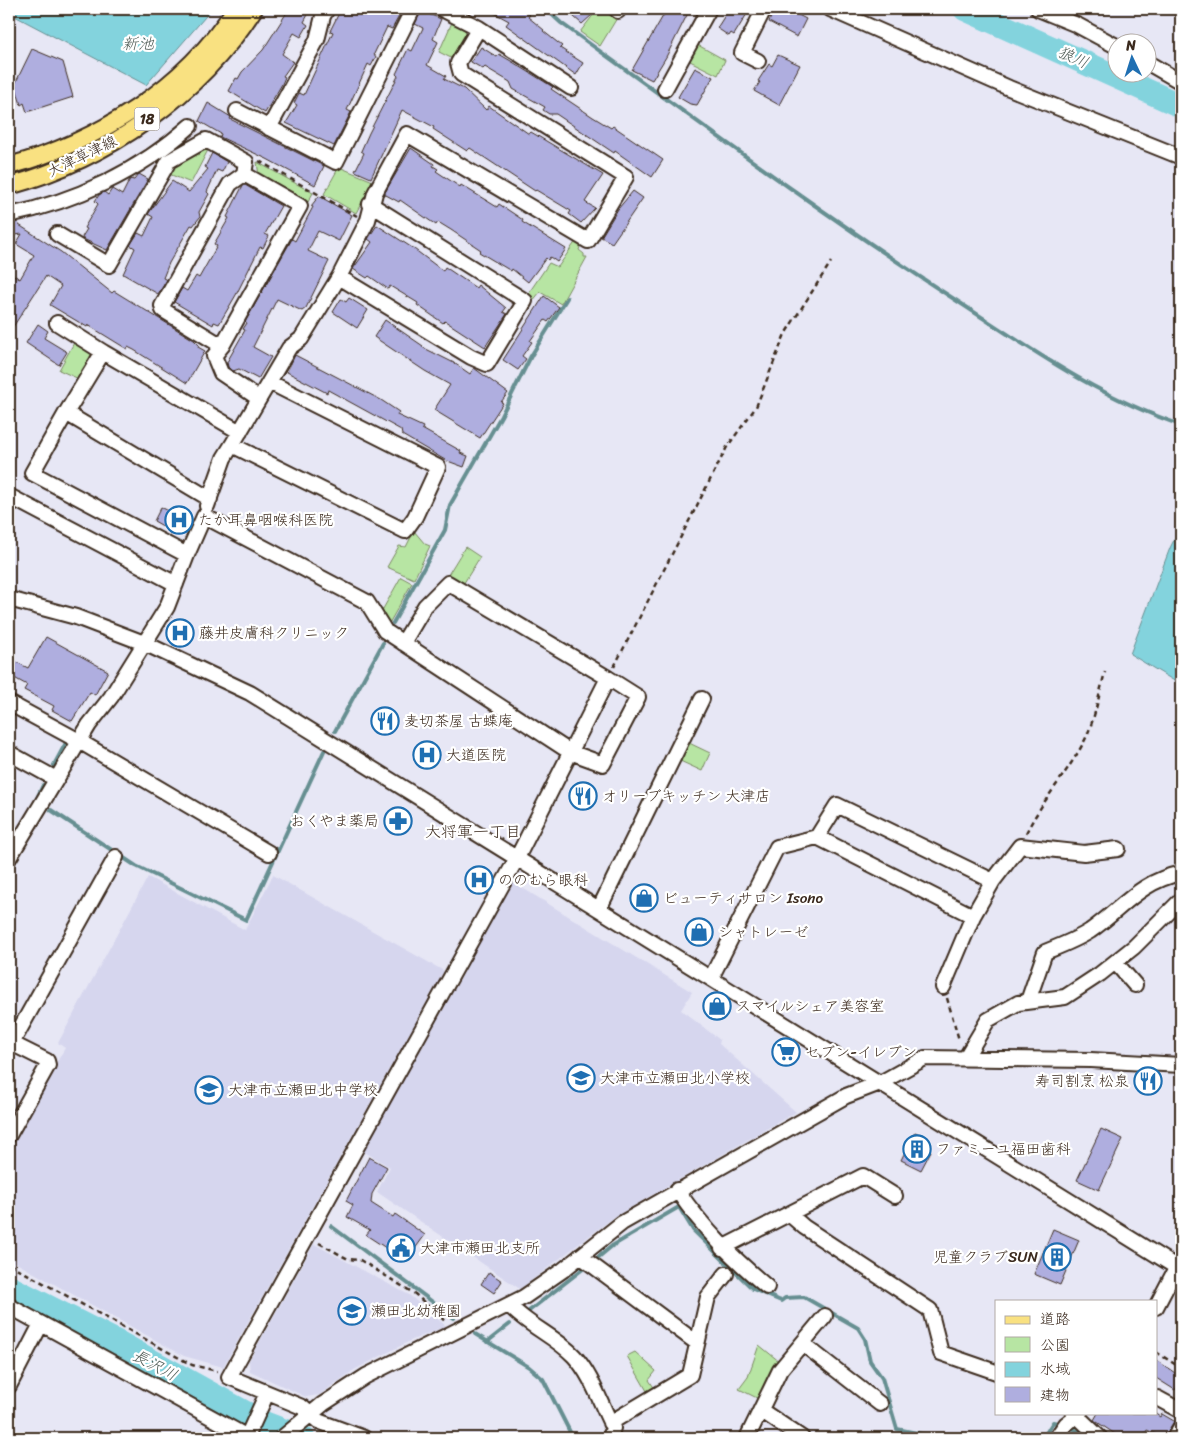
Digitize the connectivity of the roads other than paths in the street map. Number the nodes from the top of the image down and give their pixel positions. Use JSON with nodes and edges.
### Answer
{"nodes":[{"id":1,"x":235,"y":9,"type":"edge"},
{"id":2,"x":254,"y":9,"type":"edge"},
{"id":3,"x":327,"y":9,"type":"edge"},
{"id":4,"x":413,"y":9,"type":"edge"},
{"id":5,"x":442,"y":9,"type":"edge"},
{"id":6,"x":709,"y":9,"type":"edge"},
{"id":7,"x":764,"y":9,"type":"edge"},
{"id":8,"x":830,"y":9,"type":"edge"},
{"id":9,"x":1038,"y":9,"type":"edge"},
{"id":10,"x":479,"y":28,"type":"junction"},
{"id":11,"x":1108,"y":42,"type":"edge"},
{"id":12,"x":758,"y":61,"type":"dead end"},
{"id":13,"x":1158,"y":69,"type":"edge"},
{"id":14,"x":1181,"y":82,"type":"edge"},
{"id":15,"x":571,"y":88,"type":"dead end"},
{"id":16,"x":665,"y":89,"type":"dead end"},
{"id":17,"x":238,"y":111,"type":"dead end"},
{"id":18,"x":190,"y":126,"type":"dead end"},
{"id":19,"x":269,"y":128,"type":"junction"},
{"id":20,"x":1181,"y":158,"type":"edge"},
{"id":21,"x":9,"y":166,"type":"edge"},
{"id":22,"x":245,"y":168,"type":"junction"},
{"id":23,"x":9,"y":186,"type":"edge"},
{"id":24,"x":370,"y":204,"type":"junction"},
{"id":25,"x":9,"y":215,"type":"edge"},
{"id":26,"x":58,"y":234,"type":"dead end"},
{"id":27,"x":339,"y":277,"type":"junction"},
{"id":28,"x":57,"y":323,"type":"dead end"},
{"id":29,"x":222,"y":346,"type":"junction"},
{"id":30,"x":102,"y":352,"type":"junction"},
{"id":31,"x":269,"y":382,"type":"junction"},
{"id":32,"x":258,"y":398,"type":"junction"},
{"id":33,"x":66,"y":413,"type":"junction"},
{"id":34,"x":240,"y":432,"type":"junction"},
{"id":35,"x":232,"y":445,"type":"junction"},
{"id":36,"x":9,"y":496,"type":"edge"},
{"id":37,"x":210,"y":498,"type":"junction"},
{"id":38,"x":204,"y":516,"type":"junction"},
{"id":39,"x":187,"y":555,"type":"junction"},
{"id":40,"x":176,"y":584,"type":"junction"},
{"id":41,"x":9,"y":599,"type":"edge"},
{"id":42,"x":144,"y":643,"type":"junction"},
{"id":43,"x":403,"y":643,"type":"junction"},
{"id":44,"x":608,"y":678,"type":"junction"},
{"id":45,"x":702,"y":699,"type":"dead end"},
{"id":46,"x":9,"y":702,"type":"edge"},
{"id":47,"x":79,"y":741,"type":"junction"},
{"id":48,"x":570,"y":752,"type":"junction"},
{"id":49,"x":9,"y":753,"type":"edge"},
{"id":50,"x":56,"y":779,"type":"junction"},
{"id":51,"x":817,"y":837,"type":"junction"},
{"id":52,"x":14,"y":838,"type":"edge"},
{"id":53,"x":1118,"y":849,"type":"dead end"},
{"id":54,"x":269,"y":854,"type":"dead end"},
{"id":55,"x":116,"y":857,"type":"dead end"},
{"id":56,"x":9,"y":858,"type":"edge"},
{"id":57,"x":517,"y":858,"type":"junction"},
{"id":58,"x":1181,"y":873,"type":"edge"},
{"id":59,"x":993,"y":881,"type":"junction"},
{"id":60,"x":1181,"y":900,"type":"edge"},
{"id":61,"x":599,"y":909,"type":"junction"},
{"id":62,"x":973,"y":916,"type":"junction"},
{"id":63,"x":1116,"y":962,"type":"junction"},
{"id":64,"x":711,"y":978,"type":"junction"},
{"id":65,"x":1135,"y":985,"type":"dead end"},
{"id":66,"x":943,"y":987,"type":"road end"},
{"id":67,"x":1028,"y":1001,"type":"junction"},
{"id":68,"x":10,"y":1042,"type":"edge"},
{"id":69,"x":968,"y":1054,"type":"junction"},
{"id":70,"x":1181,"y":1065,"type":"edge"},
{"id":71,"x":880,"y":1083,"type":"junction"},
{"id":72,"x":9,"y":1135,"type":"edge"},
{"id":73,"x":677,"y":1190,"type":"junction"},
{"id":74,"x":895,"y":1196,"type":"dead end"},
{"id":75,"x":789,"y":1214,"type":"junction"},
{"id":76,"x":722,"y":1248,"type":"junction"},
{"id":77,"x":586,"y":1261,"type":"junction"},
{"id":78,"x":1180,"y":1265,"type":"edge"},
{"id":79,"x":726,"y":1274,"type":"dead end"},
{"id":80,"x":768,"y":1287,"type":"dead end"},
{"id":81,"x":1158,"y":1304,"type":"edge"},
{"id":82,"x":510,"y":1305,"type":"junction"},
{"id":83,"x":9,"y":1306,"type":"edge"},
{"id":84,"x":825,"y":1316,"type":"dead end"},
{"id":85,"x":41,"y":1324,"type":"junction"},
{"id":86,"x":696,"y":1343,"type":"junction"},
{"id":87,"x":802,"y":1344,"type":"junction"},
{"id":88,"x":995,"y":1372,"type":"edge"},
{"id":89,"x":9,"y":1386,"type":"edge"},
{"id":90,"x":266,"y":1393,"type":"junction"},
{"id":91,"x":1158,"y":1399,"type":"edge"},
{"id":92,"x":880,"y":1404,"type":"dead end"},
{"id":93,"x":762,"y":1410,"type":"junction"},
{"id":94,"x":1181,"y":1411,"type":"edge"},
{"id":95,"x":308,"y":1417,"type":"junction"},
{"id":96,"x":610,"y":1423,"type":"junction"},
{"id":97,"x":1069,"y":1423,"type":"edge"},
{"id":98,"x":1181,"y":1426,"type":"edge"},
{"id":99,"x":248,"y":1437,"type":"edge"},
{"id":100,"x":282,"y":1438,"type":"edge"},
{"id":101,"x":364,"y":1438,"type":"edge"},
{"id":102,"x":610,"y":1438,"type":"edge"},
{"id":103,"x":747,"y":1438,"type":"edge"},
{"id":104,"x":802,"y":1438,"type":"edge"},
{"id":105,"x":1100,"y":1438,"type":"edge"},
{"id":106,"x":1174,"y":1438,"type":"edge"}],
"edges":[{"from":1,"to":21,"type":"main road","name":"大津草津線","number":"18"},
{"from":2,"to":23,"type":"main road","name":"大津草津線","number":"18"},
{"from":3,"to":19,"type":"street"},
{"from":4,"to":19,"type":"street"},
{"from":5,"to":10,"type":"street"},
{"from":6,"to":16,"type":"street"},
{"from":7,"to":12,"type":"street"},
{"from":8,"to":20,"type":"street"},
{"from":9,"to":11,"type":"street"},
{"from":10,"to":15,"type":"street"},
{"from":10,"to":24,"type":"street"},
{"from":13,"to":14,"type":"street"},
{"from":17,"to":19,"type":"street"},
{"from":18,"to":25,"type":"street"},
{"from":22,"to":26,"type":"street"},
{"from":22,"to":29,"type":"street"},
{"from":22,"to":29,"type":"street"},
{"from":24,"to":27,"type":"street"},
{"from":24,"to":27,"type":"street"},
{"from":27,"to":31,"type":"street"},
{"from":28,"to":30,"type":"street"},
{"from":29,"to":32,"type":"street"},
{"from":30,"to":33,"type":"street"},
{"from":30,"to":34,"type":"street"},
{"from":31,"to":32,"type":"street"},
{"from":31,"to":35,"type":"street"},
{"from":32,"to":34,"type":"street"},
{"from":33,"to":37,"type":"street"},
{"from":33,"to":39,"type":"street"},
{"from":34,"to":35,"type":"street"},
{"from":35,"to":37,"type":"street"},
{"from":36,"to":40,"type":"street"},
{"from":37,"to":38,"type":"street"},
{"from":38,"to":39,"type":"street"},
{"from":38,"to":43,"type":"street"},
{"from":39,"to":40,"type":"street"},
{"from":40,"to":42,"type":"street"},
{"from":41,"to":42,"type":"street"},
{"from":42,"to":47,"type":"street"},
{"from":42,"to":57,"type":"street"},
{"from":43,"to":44,"type":"street"},
{"from":43,"to":48,"type":"street"},
{"from":44,"to":48,"type":"street"},
{"from":44,"to":48,"type":"street"},
{"from":45,"to":61,"type":"street"},
{"from":46,"to":47,"type":"street"},
{"from":47,"to":50,"type":"street"},
{"from":47,"to":54,"type":"street"},
{"from":48,"to":57,"type":"street"},
{"from":49,"to":50,"type":"street"},
{"from":50,"to":52,"type":"street"},
{"from":51,"to":59,"type":"street"},
{"from":51,"to":62,"type":"street"},
{"from":51,"to":64,"type":"street"},
{"from":52,"to":56,"type":"street"},
{"from":53,"to":59,"type":"street"},
{"from":55,"to":68,"type":"street"},
{"from":57,"to":61,"type":"street"},
{"from":57,"to":90,"type":"street"},
{"from":58,"to":67,"type":"street"},
{"from":59,"to":62,"type":"street"},
{"from":60,"to":63,"type":"street"},
{"from":61,"to":64,"type":"street"},
{"from":62,"to":66,"type":"street"},
{"from":63,"to":65,"type":"street"},
{"from":63,"to":67,"type":"street"},
{"from":64,"to":71,"type":"street"},
{"from":67,"to":69,"type":"street"},
{"from":68,"to":72,"type":"street"},
{"from":69,"to":70,"type":"street"},
{"from":69,"to":71,"type":"street"},
{"from":71,"to":73,"type":"street"},
{"from":71,"to":78,"type":"street"},
{"from":73,"to":76,"type":"street"},
{"from":73,"to":77,"type":"street"},
{"from":74,"to":75,"type":"street"},
{"from":75,"to":76,"type":"street"},
{"from":75,"to":88,"type":"street"},
{"from":76,"to":80,"type":"street"},
{"from":77,"to":82,"type":"street"},
{"from":77,"to":86,"type":"street"},
{"from":78,"to":81,"type":"street"},
{"from":79,"to":86,"type":"street"},
{"from":82,"to":95,"type":"street"},
{"from":82,"to":96,"type":"street"},
{"from":83,"to":85,"type":"street"},
{"from":84,"to":87,"type":"street"},
{"from":85,"to":89,"type":"street"},
{"from":85,"to":99,"type":"street"},
{"from":86,"to":96,"type":"street"},
{"from":87,"to":92,"type":"street"},
{"from":87,"to":93,"type":"street"},
{"from":90,"to":95,"type":"street"},
{"from":90,"to":99,"type":"street"},
{"from":91,"to":94,"type":"street"},
{"from":93,"to":103,"type":"street"},
{"from":93,"to":104,"type":"street"},
{"from":95,"to":100,"type":"street"},
{"from":95,"to":101,"type":"street"},
{"from":96,"to":102,"type":"street"},
{"from":97,"to":105,"type":"street"},
{"from":98,"to":106,"type":"street"}]}
